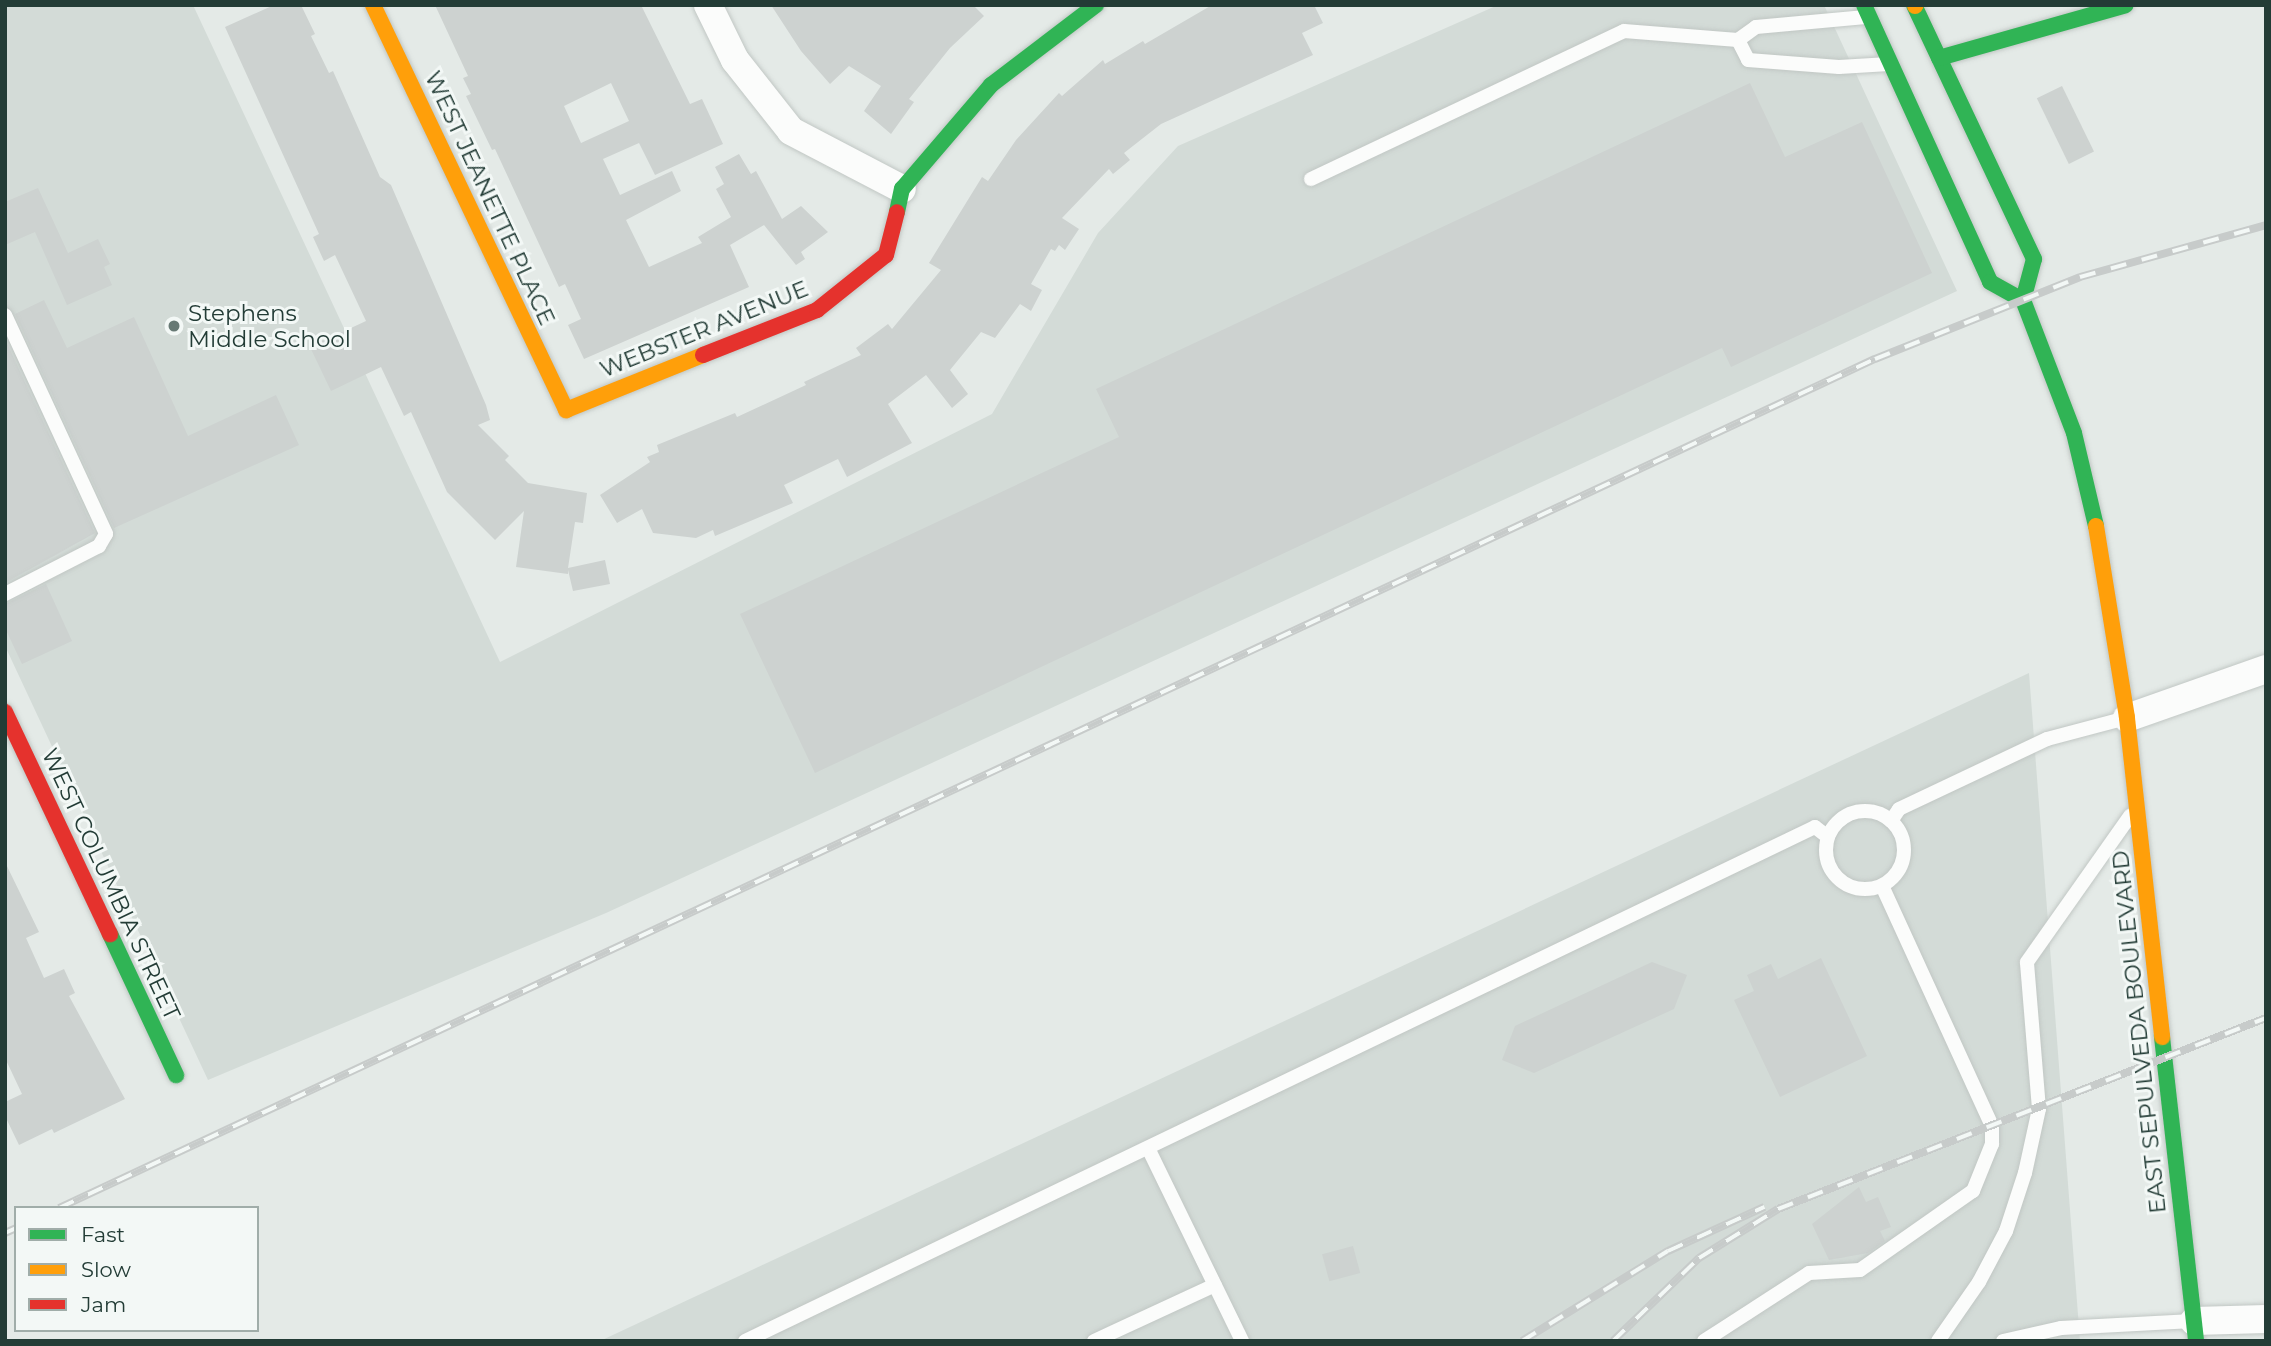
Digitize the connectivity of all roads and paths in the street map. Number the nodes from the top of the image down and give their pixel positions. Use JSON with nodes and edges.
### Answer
{"nodes":[{"id":1,"x":373,"y":5,"type":"edge"},
{"id":2,"x":708,"y":5,"type":"edge"},
{"id":3,"x":1096,"y":5,"type":"edge"},
{"id":4,"x":2126,"y":5,"type":"edge"},
{"id":5,"x":1908,"y":8,"type":"edge"},
{"id":6,"x":1866,"y":11,"type":"edge"},
{"id":7,"x":1738,"y":40,"type":"junction"},
{"id":8,"x":1939,"y":58,"type":"junction"},
{"id":9,"x":1890,"y":64,"type":"junction"},
{"id":10,"x":1311,"y":179,"type":"dead end"},
{"id":11,"x":902,"y":189,"type":"junction"},
{"id":12,"x":2023,"y":300,"type":"junction"},
{"id":13,"x":5,"y":316,"type":"edge"},
{"id":14,"x":566,"y":410,"type":"joint"},
{"id":15,"x":5,"y":594,"type":"edge"},
{"id":16,"x":2266,"y":668,"type":"edge"},
{"id":17,"x":5,"y":712,"type":"edge"},
{"id":18,"x":2127,"y":718,"type":"junction"},
{"id":19,"x":2137,"y":806,"type":"junction"},
{"id":20,"x":1891,"y":821,"type":"junction"},
{"id":21,"x":1828,"y":837,"type":"junction"},
{"id":22,"x":1882,"y":886,"type":"junction"},
{"id":23,"x":176,"y":1075,"type":"dead end"},
{"id":24,"x":1148,"y":1148,"type":"junction"},
{"id":25,"x":1215,"y":1285,"type":"junction"},
{"id":26,"x":2266,"y":1319,"type":"edge"},
{"id":27,"x":2195,"y":1331,"type":"edge"},
{"id":28,"x":745,"y":1341,"type":"edge"},
{"id":29,"x":1094,"y":1341,"type":"edge"},
{"id":30,"x":1242,"y":1341,"type":"edge"},
{"id":31,"x":1704,"y":1341,"type":"edge"},
{"id":32,"x":1938,"y":1341,"type":"edge"},
{"id":33,"x":2003,"y":1341,"type":"edge"}],
"edges":[{"from":1,"to":14,"type":"main road","name":"WEST JEANETTE PLACE"},
{"from":2,"to":11,"type":"street"},
{"from":3,"to":11,"type":"main road","name":"WEBSTER AVENUE"},
{"from":4,"to":8,"type":"main road"},
{"from":5,"to":6,"type":"main road"},
{"from":5,"to":8,"type":"main road"},
{"from":6,"to":7,"type":"lane"},
{"from":6,"to":9,"type":"main road"},
{"from":7,"to":9,"type":"lane"},
{"from":7,"to":10,"type":"lane"},
{"from":8,"to":9,"type":"main road"},
{"from":8,"to":12,"type":"main road"},
{"from":9,"to":12,"type":"main road"},
{"from":11,"to":14,"type":"main road","name":"WEBSTER AVENUE"},
{"from":12,"to":18,"type":"main road","name":"EAST SEPULVEDA BOULEVARD"},
{"from":13,"to":15,"type":"lane"},
{"from":16,"to":18,"type":"street"},
{"from":17,"to":23,"type":"main road","name":"WEST COLUMBIA STREET"},
{"from":18,"to":19,"type":"main road","name":"EAST SEPULVEDA BOULEVARD"},
{"from":18,"to":20,"type":"lane"},
{"from":19,"to":27,"type":"main road","name":"EAST SEPULVEDA BOULEVARD"},
{"from":19,"to":32,"type":"lane"},
{"from":20,"to":21,"type":"lane"},
{"from":20,"to":22,"type":"lane"},
{"from":21,"to":22,"type":"lane"},
{"from":21,"to":24,"type":"lane"},
{"from":22,"to":31,"type":"lane"},
{"from":24,"to":25,"type":"lane"},
{"from":24,"to":28,"type":"lane"},
{"from":25,"to":29,"type":"lane"},
{"from":25,"to":30,"type":"lane"},
{"from":26,"to":27,"type":"street"},
{"from":27,"to":33,"type":"lane"}]}
